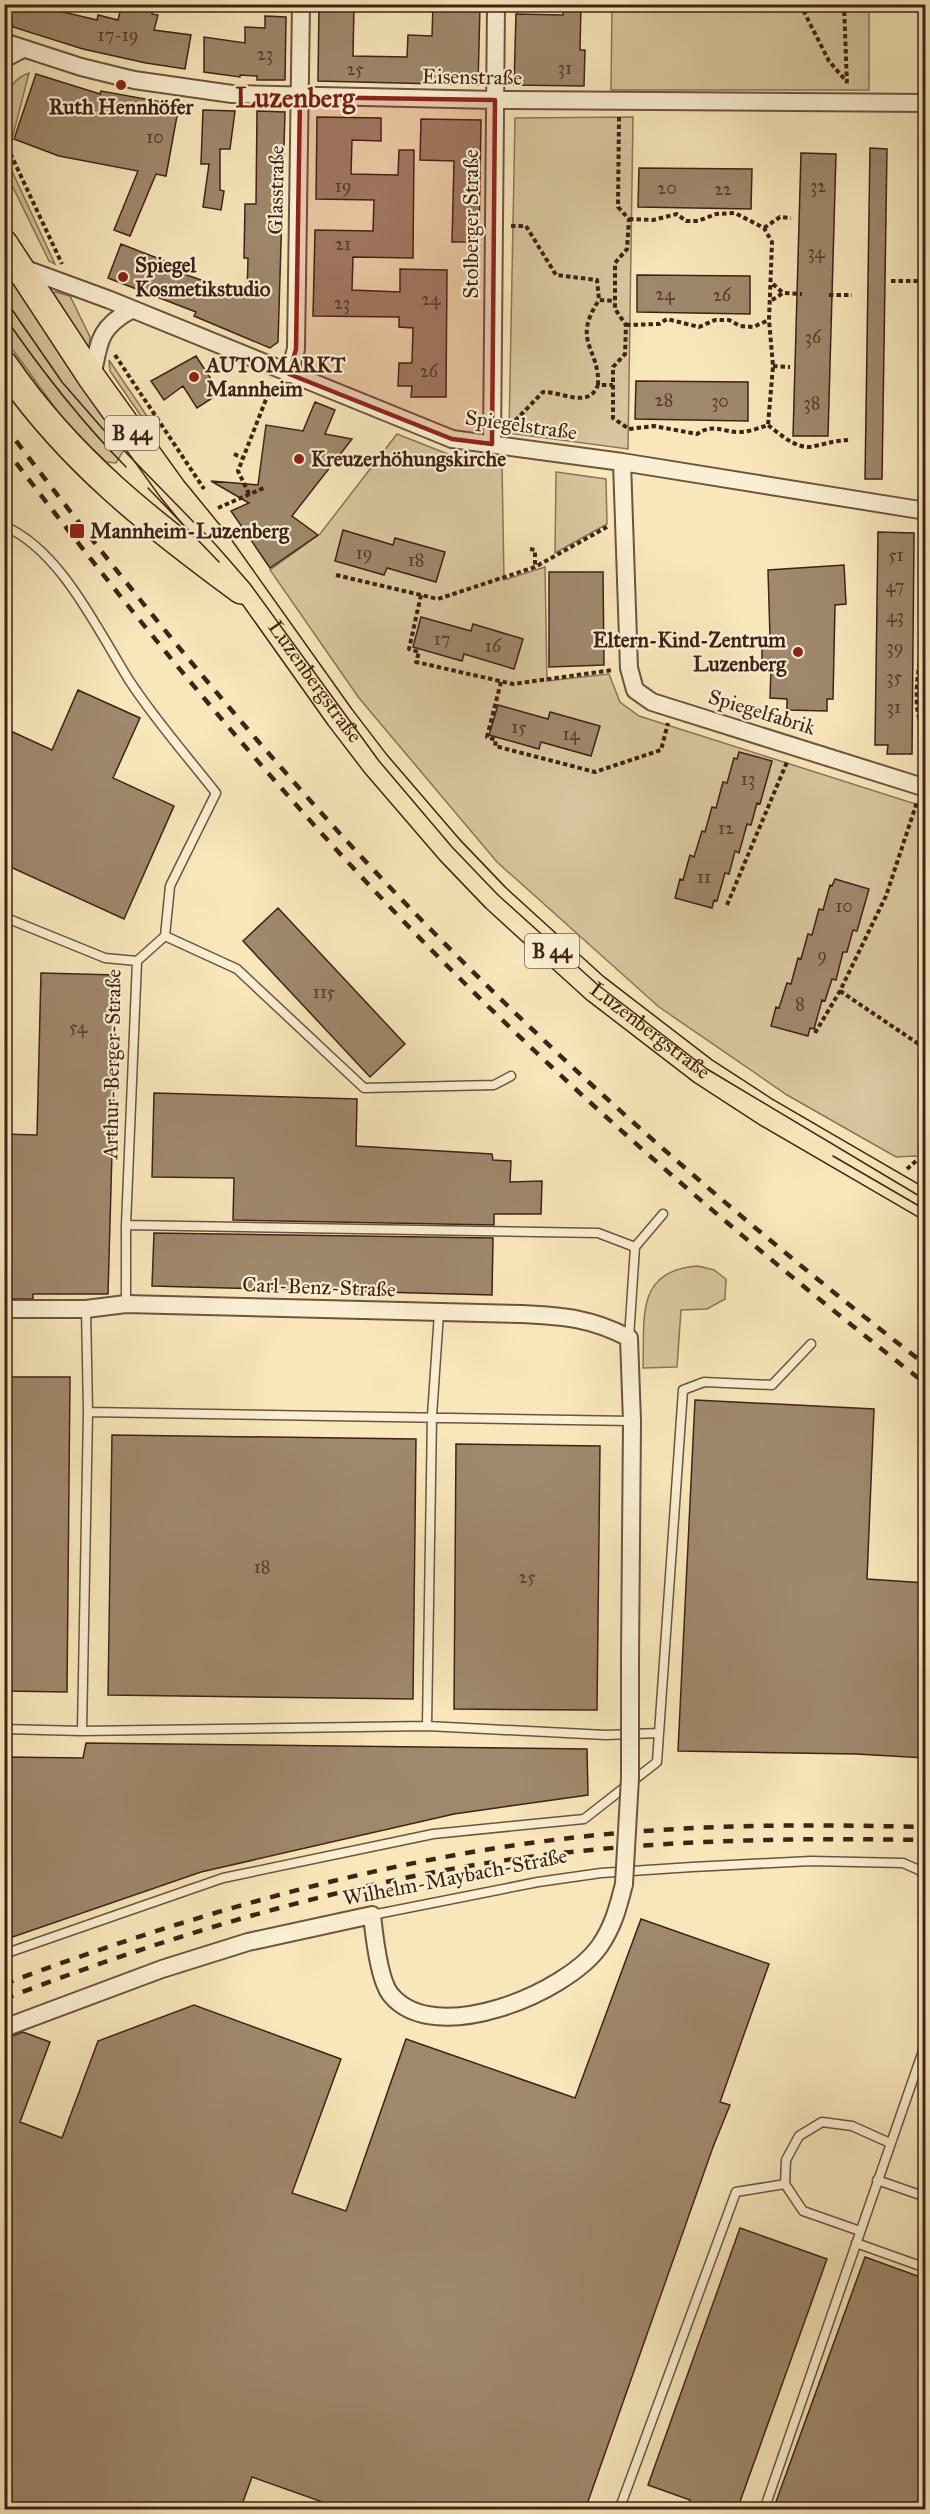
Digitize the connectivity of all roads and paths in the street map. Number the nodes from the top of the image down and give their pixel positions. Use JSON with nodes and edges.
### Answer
{"nodes":[{"id":1,"x":301,"y":4,"type":"edge"},
{"id":2,"x":495,"y":4,"type":"edge"},
{"id":3,"x":800,"y":4,"type":"edge"},
{"id":4,"x":844,"y":4,"type":"edge"},
{"id":5,"x":4,"y":42,"type":"edge"},
{"id":6,"x":23,"y":49,"type":"junction"},
{"id":7,"x":4,"y":59,"type":"edge"},
{"id":8,"x":847,"y":82,"type":"junction"},
{"id":9,"x":300,"y":97,"type":"junction"},
{"id":10,"x":495,"y":100,"type":"junction"},
{"id":11,"x":619,"y":101,"type":"junction"},
{"id":12,"x":847,"y":102,"type":"junction"},
{"id":13,"x":926,"y":103,"type":"edge"},
{"id":14,"x":4,"y":140,"type":"edge"},
{"id":15,"x":791,"y":218,"type":"dead end"},
{"id":16,"x":629,"y":219,"type":"junction"},
{"id":17,"x":494,"y":225,"type":"junction"},
{"id":18,"x":764,"y":228,"type":"junction"},
{"id":19,"x":4,"y":244,"type":"edge"},
{"id":20,"x":20,"y":267,"type":"junction"},
{"id":21,"x":891,"y":281,"type":"dead end"},
{"id":22,"x":926,"y":281,"type":"edge"},
{"id":23,"x":772,"y":283,"type":"junction"},
{"id":24,"x":73,"y":286,"type":"junction"},
{"id":25,"x":783,"y":294,"type":"junction"},
{"id":26,"x":802,"y":294,"type":"dead end"},
{"id":27,"x":829,"y":295,"type":"dead end"},
{"id":28,"x":852,"y":295,"type":"dead end"},
{"id":29,"x":598,"y":300,"type":"junction"},
{"id":30,"x":615,"y":301,"type":"junction"},
{"id":31,"x":771,"y":301,"type":"junction"},
{"id":32,"x":131,"y":310,"type":"junction"},
{"id":33,"x":769,"y":320,"type":"junction"},
{"id":34,"x":626,"y":325,"type":"junction"},
{"id":35,"x":100,"y":338,"type":"junction"},
{"id":36,"x":4,"y":365,"type":"edge"},
{"id":37,"x":773,"y":366,"type":"junction"},
{"id":38,"x":790,"y":367,"type":"dead end"},
{"id":39,"x":289,"y":375,"type":"junction"},
{"id":40,"x":92,"y":378,"type":"junction"},
{"id":41,"x":598,"y":385,"type":"junction"},
{"id":42,"x":613,"y":385,"type":"junction"},
{"id":43,"x":269,"y":389,"type":"dead end"},
{"id":44,"x":768,"y":425,"type":"junction"},
{"id":45,"x":848,"y":440,"type":"dead end"},
{"id":46,"x":492,"y":444,"type":"junction"},
{"id":47,"x":234,"y":454,"type":"dead end"},
{"id":48,"x":243,"y":458,"type":"junction"},
{"id":49,"x":622,"y":462,"type":"junction"},
{"id":50,"x":266,"y":487,"type":"dead end"},
{"id":51,"x":249,"y":494,"type":"junction"},
{"id":52,"x":218,"y":508,"type":"junction"},
{"id":53,"x":926,"y":511,"type":"edge"},
{"id":54,"x":225,"y":518,"type":"dead end"},
{"id":55,"x":4,"y":526,"type":"edge"},
{"id":56,"x":623,"y":533,"type":"junction"},
{"id":57,"x":530,"y":549,"type":"dead end"},
{"id":58,"x":535,"y":567,"type":"junction"},
{"id":59,"x":336,"y":574,"type":"dead end"},
{"id":60,"x":421,"y":595,"type":"junction"},
{"id":61,"x":261,"y":605,"type":"junction"},
{"id":62,"x":926,"y":633,"type":"edge"},
{"id":63,"x":579,"y":666,"type":"dead end"},
{"id":64,"x":629,"y":668,"type":"junction"},
{"id":65,"x":582,"y":674,"type":"junction"},
{"id":66,"x":501,"y":681,"type":"junction"},
{"id":67,"x":672,"y":708,"type":"junction"},
{"id":68,"x":926,"y":733,"type":"edge"},
{"id":69,"x":792,"y":744,"type":"junction"},
{"id":70,"x":924,"y":788,"type":"edge"},
{"id":71,"x":727,"y":904,"type":"dead end"},
{"id":72,"x":4,"y":916,"type":"edge"},
{"id":73,"x":165,"y":936,"type":"junction"},
{"id":74,"x":137,"y":961,"type":"junction"},
{"id":75,"x":840,"y":991,"type":"junction"},
{"id":76,"x":815,"y":1033,"type":"dead end"},
{"id":77,"x":926,"y":1049,"type":"edge"},
{"id":78,"x":511,"y":1076,"type":"dead end"},
{"id":79,"x":897,"y":1163,"type":"dead end"},
{"id":80,"x":926,"y":1167,"type":"edge"},
{"id":81,"x":907,"y":1169,"type":"junction"},
{"id":82,"x":916,"y":1174,"type":"dead end"},
{"id":83,"x":926,"y":1205,"type":"edge"},
{"id":84,"x":663,"y":1214,"type":"dead end"},
{"id":85,"x":126,"y":1225,"type":"junction"},
{"id":86,"x":635,"y":1247,"type":"junction"},
{"id":87,"x":126,"y":1304,"type":"junction"},
{"id":88,"x":4,"y":1309,"type":"edge"},
{"id":89,"x":86,"y":1309,"type":"junction"},
{"id":90,"x":439,"y":1313,"type":"junction"},
{"id":91,"x":629,"y":1338,"type":"junction"},
{"id":92,"x":811,"y":1344,"type":"dead end"},
{"id":93,"x":88,"y":1412,"type":"junction"},
{"id":94,"x":432,"y":1416,"type":"junction"},
{"id":95,"x":632,"y":1421,"type":"junction"},
{"id":96,"x":427,"y":1726,"type":"junction"},
{"id":97,"x":4,"y":1729,"type":"edge"},
{"id":98,"x":82,"y":1731,"type":"junction"},
{"id":99,"x":659,"y":1733,"type":"junction"},
{"id":100,"x":926,"y":1878,"type":"edge"},
{"id":101,"x":372,"y":1915,"type":"junction"},
{"id":102,"x":4,"y":1954,"type":"edge"},
{"id":103,"x":4,"y":2028,"type":"edge"},
{"id":104,"x":926,"y":2042,"type":"edge"},
{"id":105,"x":890,"y":2143,"type":"junction"},
{"id":106,"x":877,"y":2180,"type":"junction"},
{"id":107,"x":785,"y":2184,"type":"junction"},
{"id":108,"x":926,"y":2197,"type":"edge"},
{"id":109,"x":860,"y":2231,"type":"junction"},
{"id":110,"x":856,"y":2243,"type":"junction"},
{"id":111,"x":926,"y":2268,"type":"edge"},
{"id":112,"x":620,"y":2507,"type":"edge"},
{"id":113,"x":634,"y":2510,"type":"edge"},
{"id":114,"x":764,"y":2510,"type":"edge"}],
"edges":[{"from":1,"to":9,"type":"street","name":"Glasstraße"},
{"from":2,"to":10,"type":"street","name":"Stolberger Straße"},
{"from":3,"to":8,"type":"path"},
{"from":4,"to":8,"type":"path"},
{"from":5,"to":6,"type":"street","name":"Eisenstraße"},
{"from":6,"to":7,"type":"street"},
{"from":6,"to":9,"type":"street","name":"Eisenstraße"},
{"from":8,"to":12,"type":"path"},
{"from":9,"to":10,"type":"street","name":"Eisenstraße"},
{"from":9,"to":39,"type":"street","name":"Glasstraße"},
{"from":10,"to":11,"type":"street","name":"Eisenstraße"},
{"from":10,"to":17,"type":"street","name":"Stolberger Straße"},
{"from":11,"to":12,"type":"street","name":"Eisenstraße"},
{"from":11,"to":16,"type":"path"},
{"from":12,"to":13,"type":"street","name":"Eisenstraße"},
{"from":14,"to":24,"type":"path"},
{"from":15,"to":18,"type":"path"},
{"from":16,"to":18,"type":"path"},
{"from":16,"to":30,"type":"path"},
{"from":17,"to":29,"type":"path"},
{"from":17,"to":46,"type":"street","name":"Stolberger Straße"},
{"from":18,"to":23,"type":"path"},
{"from":19,"to":20,"type":"main road","name":"Luzenbergstraße","number":"B 44"},
{"from":20,"to":24,"type":"street","name":"Spiegelstraße"},
{"from":20,"to":40,"type":"main road","name":"Luzenbergstraße","number":"B 44"},
{"from":21,"to":22,"type":"path"},
{"from":23,"to":25,"type":"path"},
{"from":23,"to":31,"type":"path"},
{"from":24,"to":32,"type":"street","name":"Spiegelstraße"},
{"from":25,"to":26,"type":"path"},
{"from":25,"to":31,"type":"path"},
{"from":27,"to":28,"type":"path"},
{"from":29,"to":30,"type":"path"},
{"from":29,"to":41,"type":"path"},
{"from":30,"to":34,"type":"path"},
{"from":31,"to":33,"type":"path"},
{"from":32,"to":35,"type":"street"},
{"from":32,"to":39,"type":"street","name":"Spiegelstraße"},
{"from":33,"to":34,"type":"path"},
{"from":33,"to":37,"type":"path"},
{"from":34,"to":42,"type":"path"},
{"from":35,"to":40,"type":"street"},
{"from":35,"to":52,"type":"path"},
{"from":36,"to":61,"type":"main road","name":"Luzenbergstraße","number":"B 44"},
{"from":37,"to":38,"type":"path"},
{"from":37,"to":44,"type":"path"},
{"from":39,"to":46,"type":"street","name":"Spiegelstraße"},
{"from":40,"to":61,"type":"main road","name":"Luzenbergstraße","number":"B 44"},
{"from":41,"to":42,"type":"path"},
{"from":41,"to":46,"type":"path"},
{"from":42,"to":44,"type":"path"},
{"from":43,"to":48,"type":"path"},
{"from":44,"to":45,"type":"path"},
{"from":46,"to":49,"type":"street","name":"Spiegelstraße"},
{"from":47,"to":48,"type":"path"},
{"from":48,"to":51,"type":"path"},
{"from":49,"to":53,"type":"street","name":"Spiegelstraße"},
{"from":49,"to":56,"type":"street","name":"Spiegelfabrik"},
{"from":50,"to":51,"type":"path"},
{"from":51,"to":52,"type":"path"},
{"from":52,"to":54,"type":"path"},
{"from":55,"to":73,"type":"lane"},
{"from":56,"to":58,"type":"path"},
{"from":56,"to":64,"type":"street","name":"Spiegelfabrik"},
{"from":57,"to":58,"type":"path"},
{"from":58,"to":60,"type":"path"},
{"from":59,"to":60,"type":"path"},
{"from":60,"to":66,"type":"path"},
{"from":61,"to":83,"type":"main road","name":"Luzenbergstraße","number":"B 44"},
{"from":62,"to":68,"type":"path"},
{"from":63,"to":65,"type":"path"},
{"from":64,"to":65,"type":"path"},
{"from":64,"to":67,"type":"street","name":"Spiegelfabrik"},
{"from":65,"to":66,"type":"path"},
{"from":66,"to":67,"type":"path"},
{"from":67,"to":69,"type":"street","name":"Spiegelfabrik"},
{"from":69,"to":70,"type":"street","name":"Spiegelfabrik"},
{"from":69,"to":71,"type":"path"},
{"from":70,"to":75,"type":"path"},
{"from":72,"to":74,"type":"lane","name":"Arthur-Berger-Straße"},
{"from":73,"to":74,"type":"lane"},
{"from":73,"to":78,"type":"lane"},
{"from":74,"to":85,"type":"lane","name":"Arthur-Berger-Straße"},
{"from":75,"to":76,"type":"path"},
{"from":75,"to":77,"type":"path"},
{"from":79,"to":81,"type":"path"},
{"from":80,"to":81,"type":"path"},
{"from":81,"to":82,"type":"path"},
{"from":84,"to":86,"type":"lane"},
{"from":85,"to":86,"type":"lane"},
{"from":85,"to":87,"type":"lane","name":"Arthur-Berger-Straße"},
{"from":86,"to":91,"type":"lane"},
{"from":87,"to":89,"type":"street","name":"Carl-Benz-Straße"},
{"from":87,"to":90,"type":"street","name":"Carl-Benz-Straße"},
{"from":88,"to":89,"type":"street","name":"Carl-Benz-Straße"},
{"from":89,"to":93,"type":"lane"},
{"from":90,"to":91,"type":"street","name":"Carl-Benz-Straße"},
{"from":90,"to":94,"type":"lane"},
{"from":91,"to":95,"type":"street"},
{"from":92,"to":99,"type":"lane"},
{"from":93,"to":94,"type":"lane"},
{"from":93,"to":98,"type":"lane"},
{"from":94,"to":95,"type":"lane"},
{"from":94,"to":96,"type":"lane"},
{"from":95,"to":101,"type":"street","bridge":true},
{"from":96,"to":98,"type":"lane"},
{"from":96,"to":99,"type":"lane"},
{"from":97,"to":98,"type":"lane"},
{"from":99,"to":102,"type":"lane"},
{"from":100,"to":101,"type":"lane","name":"Wilhelm-Maybach-Straße"},
{"from":101,"to":103,"type":"street","name":"Wilhelm-Maybach-Straße"},
{"from":104,"to":105,"type":"lane"},
{"from":105,"to":106,"type":"lane"},
{"from":105,"to":107,"type":"lane"},
{"from":106,"to":108,"type":"lane"},
{"from":106,"to":109,"type":"lane"},
{"from":107,"to":109,"type":"lane"},
{"from":107,"to":112,"type":"lane"},
{"from":109,"to":110,"type":"lane"},
{"from":110,"to":111,"type":"lane"},
{"from":110,"to":114,"type":"lane"},
{"from":112,"to":113,"type":"lane"}]}
